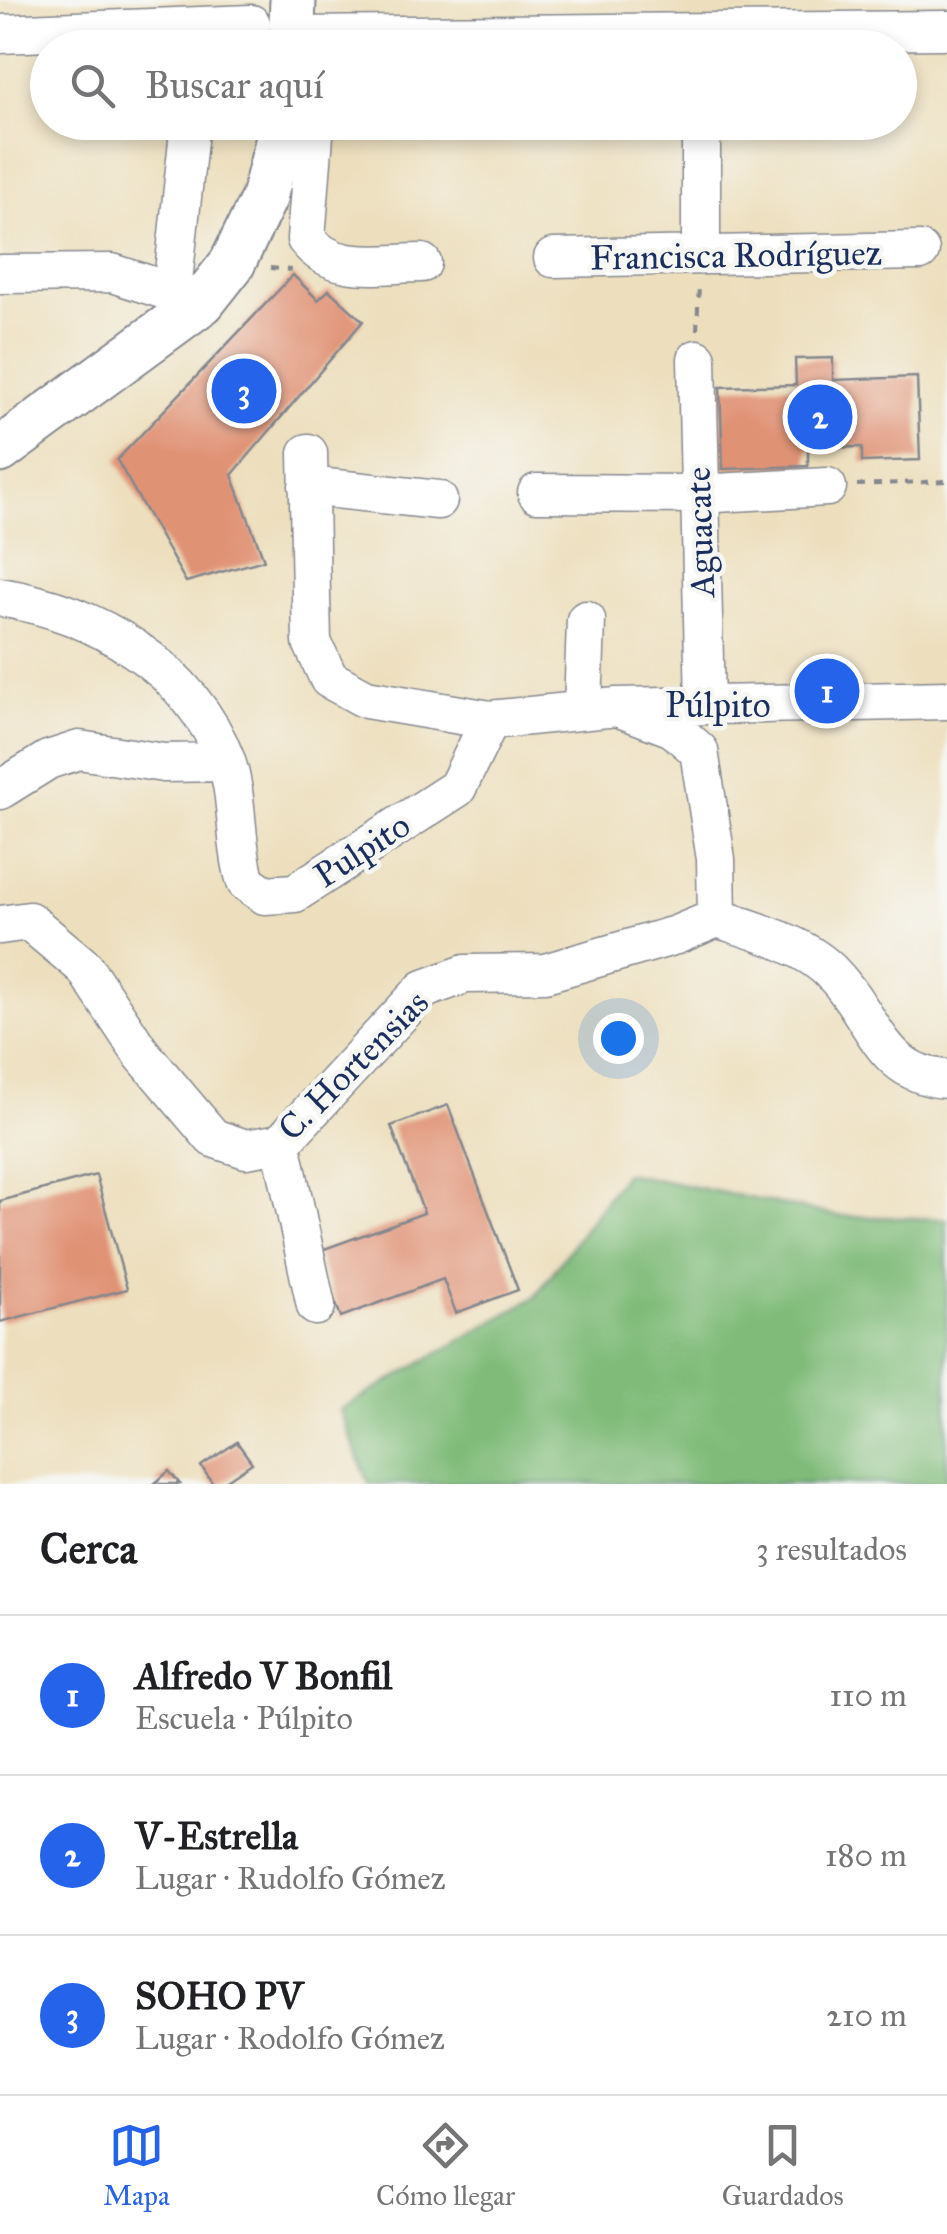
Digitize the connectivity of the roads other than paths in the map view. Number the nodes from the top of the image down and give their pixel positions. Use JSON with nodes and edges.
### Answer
{"nodes":[{"id":1,"x":700,"y":27,"type":"edge"},
{"id":2,"x":455,"y":30,"type":"edge"},
{"id":3,"x":947,"y":30,"type":"edge"},
{"id":4,"x":0,"y":34,"type":"edge"},
{"id":5,"x":30,"y":34,"type":"edge"},
{"id":6,"x":190,"y":140,"type":"edge"},
{"id":7,"x":278,"y":140,"type":"edge"},
{"id":8,"x":314,"y":140,"type":"edge"},
{"id":9,"x":701,"y":140,"type":"edge"},
{"id":10,"x":920,"y":252,"type":"dead end"},
{"id":11,"x":700,"y":255,"type":"junction"},
{"id":12,"x":553,"y":258,"type":"dead end"},
{"id":13,"x":422,"y":263,"type":"dead end"},
{"id":14,"x":0,"y":274,"type":"edge"},
{"id":15,"x":187,"y":297,"type":"junction"},
{"id":16,"x":697,"y":359,"type":"road end"},
{"id":17,"x":0,"y":450,"type":"edge"},
{"id":18,"x":827,"y":487,"type":"road end"},
{"id":19,"x":537,"y":493,"type":"dead end"},
{"id":20,"x":698,"y":494,"type":"junction"},
{"id":21,"x":438,"y":500,"type":"dead end"},
{"id":22,"x":0,"y":597,"type":"edge"},
{"id":23,"x":586,"y":620,"type":"dead end"},
{"id":24,"x":947,"y":700,"type":"edge"},
{"id":25,"x":706,"y":705,"type":"junction"},
{"id":26,"x":600,"y":708,"type":"junction"},
{"id":27,"x":490,"y":720,"type":"junction"},
{"id":28,"x":226,"y":762,"type":"junction"},
{"id":29,"x":0,"y":790,"type":"edge"},
{"id":30,"x":717,"y":918,"type":"junction"},
{"id":31,"x":0,"y":925,"type":"edge"},
{"id":32,"x":947,"y":1079,"type":"edge"},
{"id":33,"x":281,"y":1144,"type":"junction"},
{"id":34,"x":316,"y":1306,"type":"dead end"}],
"edges":[{"from":1,"to":2,"type":"street"},
{"from":1,"to":3,"type":"street"},
{"from":4,"to":5,"type":"street"},
{"from":6,"to":15,"type":"street"},
{"from":7,"to":15,"type":"main road"},
{"from":8,"to":13,"type":"street"},
{"from":9,"to":11,"type":"street"},
{"from":10,"to":11,"type":"street","name":"Francisca Rodríguez"},
{"from":11,"to":12,"type":"street","name":"Francisca Rodríguez"},
{"from":14,"to":15,"type":"street"},
{"from":15,"to":17,"type":"main road"},
{"from":16,"to":20,"type":"street","name":"Aguacate"},
{"from":18,"to":20,"type":"street"},
{"from":19,"to":20,"type":"street"},
{"from":20,"to":25,"type":"street","name":"Aguacate"},
{"from":21,"to":27,"type":"street","name":"Púlpito"},
{"from":22,"to":28,"type":"street","name":"Pulpito"},
{"from":23,"to":26,"type":"street"},
{"from":24,"to":25,"type":"street","name":"Púlpito"},
{"from":25,"to":26,"type":"street","name":"Púlpito"},
{"from":26,"to":27,"type":"street","name":"Púlpito"},
{"from":26,"to":30,"type":"street"},
{"from":27,"to":28,"type":"street","name":"Pulpito"},
{"from":28,"to":29,"type":"street"},
{"from":30,"to":32,"type":"street"},
{"from":30,"to":33,"type":"street","name":"C. Hortensias"},
{"from":31,"to":33,"type":"street","name":"C. Hortensias"},
{"from":33,"to":34,"type":"street"}]}
